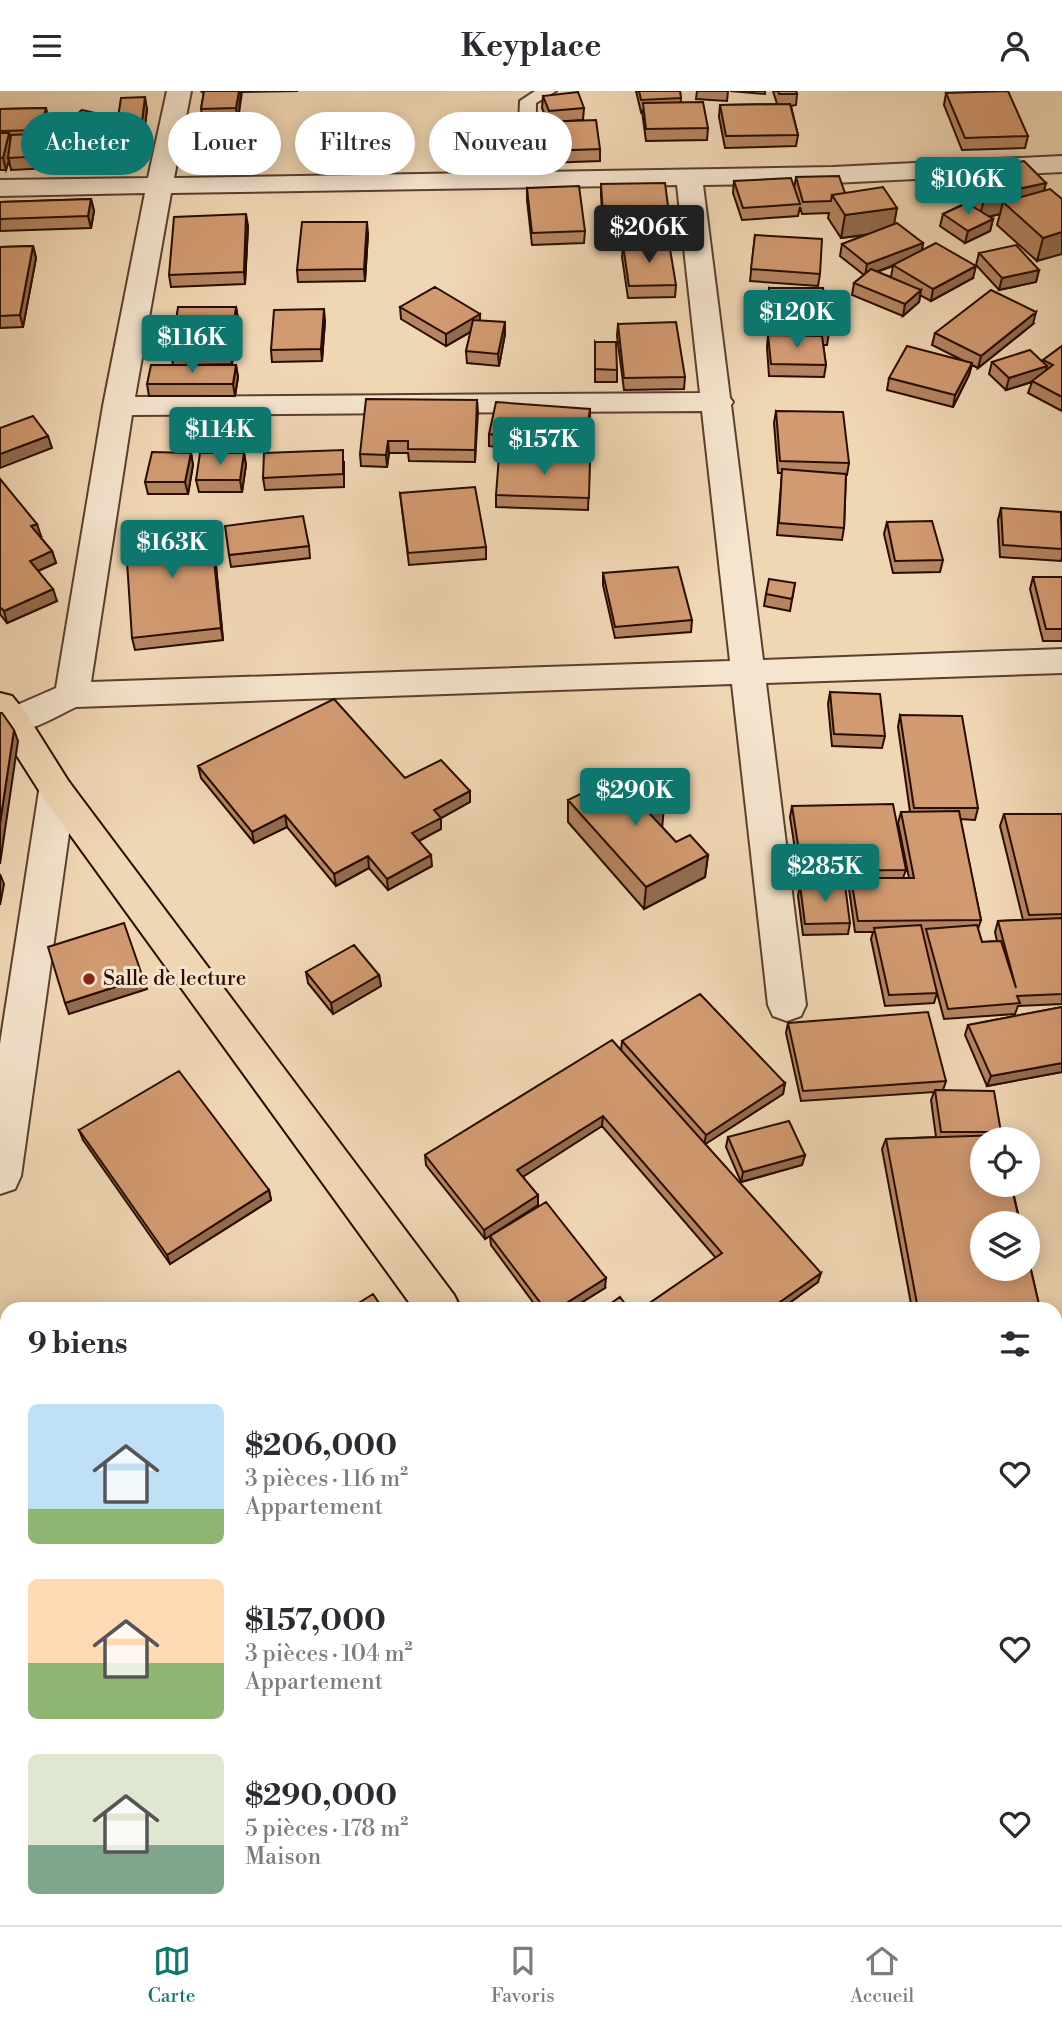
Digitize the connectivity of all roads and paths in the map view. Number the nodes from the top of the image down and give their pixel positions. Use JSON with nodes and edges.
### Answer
{"nodes":[{"id":1,"x":179,"y":91,"type":"edge"},
{"id":2,"x":548,"y":91,"type":"edge"},
{"id":3,"x":1062,"y":164,"type":"edge"},
{"id":4,"x":689,"y":177,"type":"junction"},
{"id":5,"x":526,"y":180,"type":"junction"},
{"id":6,"x":158,"y":186,"type":"junction"},
{"id":7,"x":0,"y":188,"type":"edge"},
{"id":8,"x":718,"y":402,"type":"junction"},
{"id":9,"x":118,"y":406,"type":"junction"},
{"id":10,"x":1062,"y":661,"type":"edge"},
{"id":11,"x":749,"y":673,"type":"junction"},
{"id":12,"x":72,"y":695,"type":"junction"},
{"id":13,"x":7,"y":713,"type":"edge"},
{"id":14,"x":57,"y":791,"type":"junction"},
{"id":15,"x":787,"y":1005,"type":"dead end"},
{"id":16,"x":0,"y":1176,"type":"edge"},
{"id":17,"x":434,"y":1302,"type":"edge"}],
"edges":[{"from":1,"to":6,"type":"street"},
{"from":2,"to":5,"type":"lane"},
{"from":3,"to":4,"type":"street"},
{"from":4,"to":5,"type":"street"},
{"from":4,"to":8,"type":"street"},
{"from":5,"to":6,"type":"street"},
{"from":6,"to":7,"type":"street"},
{"from":6,"to":9,"type":"street"},
{"from":8,"to":9,"type":"street"},
{"from":8,"to":11,"type":"street"},
{"from":9,"to":12,"type":"street"},
{"from":10,"to":11,"type":"street"},
{"from":11,"to":12,"type":"street"},
{"from":11,"to":15,"type":"street"},
{"from":12,"to":13,"type":"street"},
{"from":13,"to":14,"type":"highway"},
{"from":14,"to":16,"type":"street"},
{"from":14,"to":17,"type":"highway"}]}
